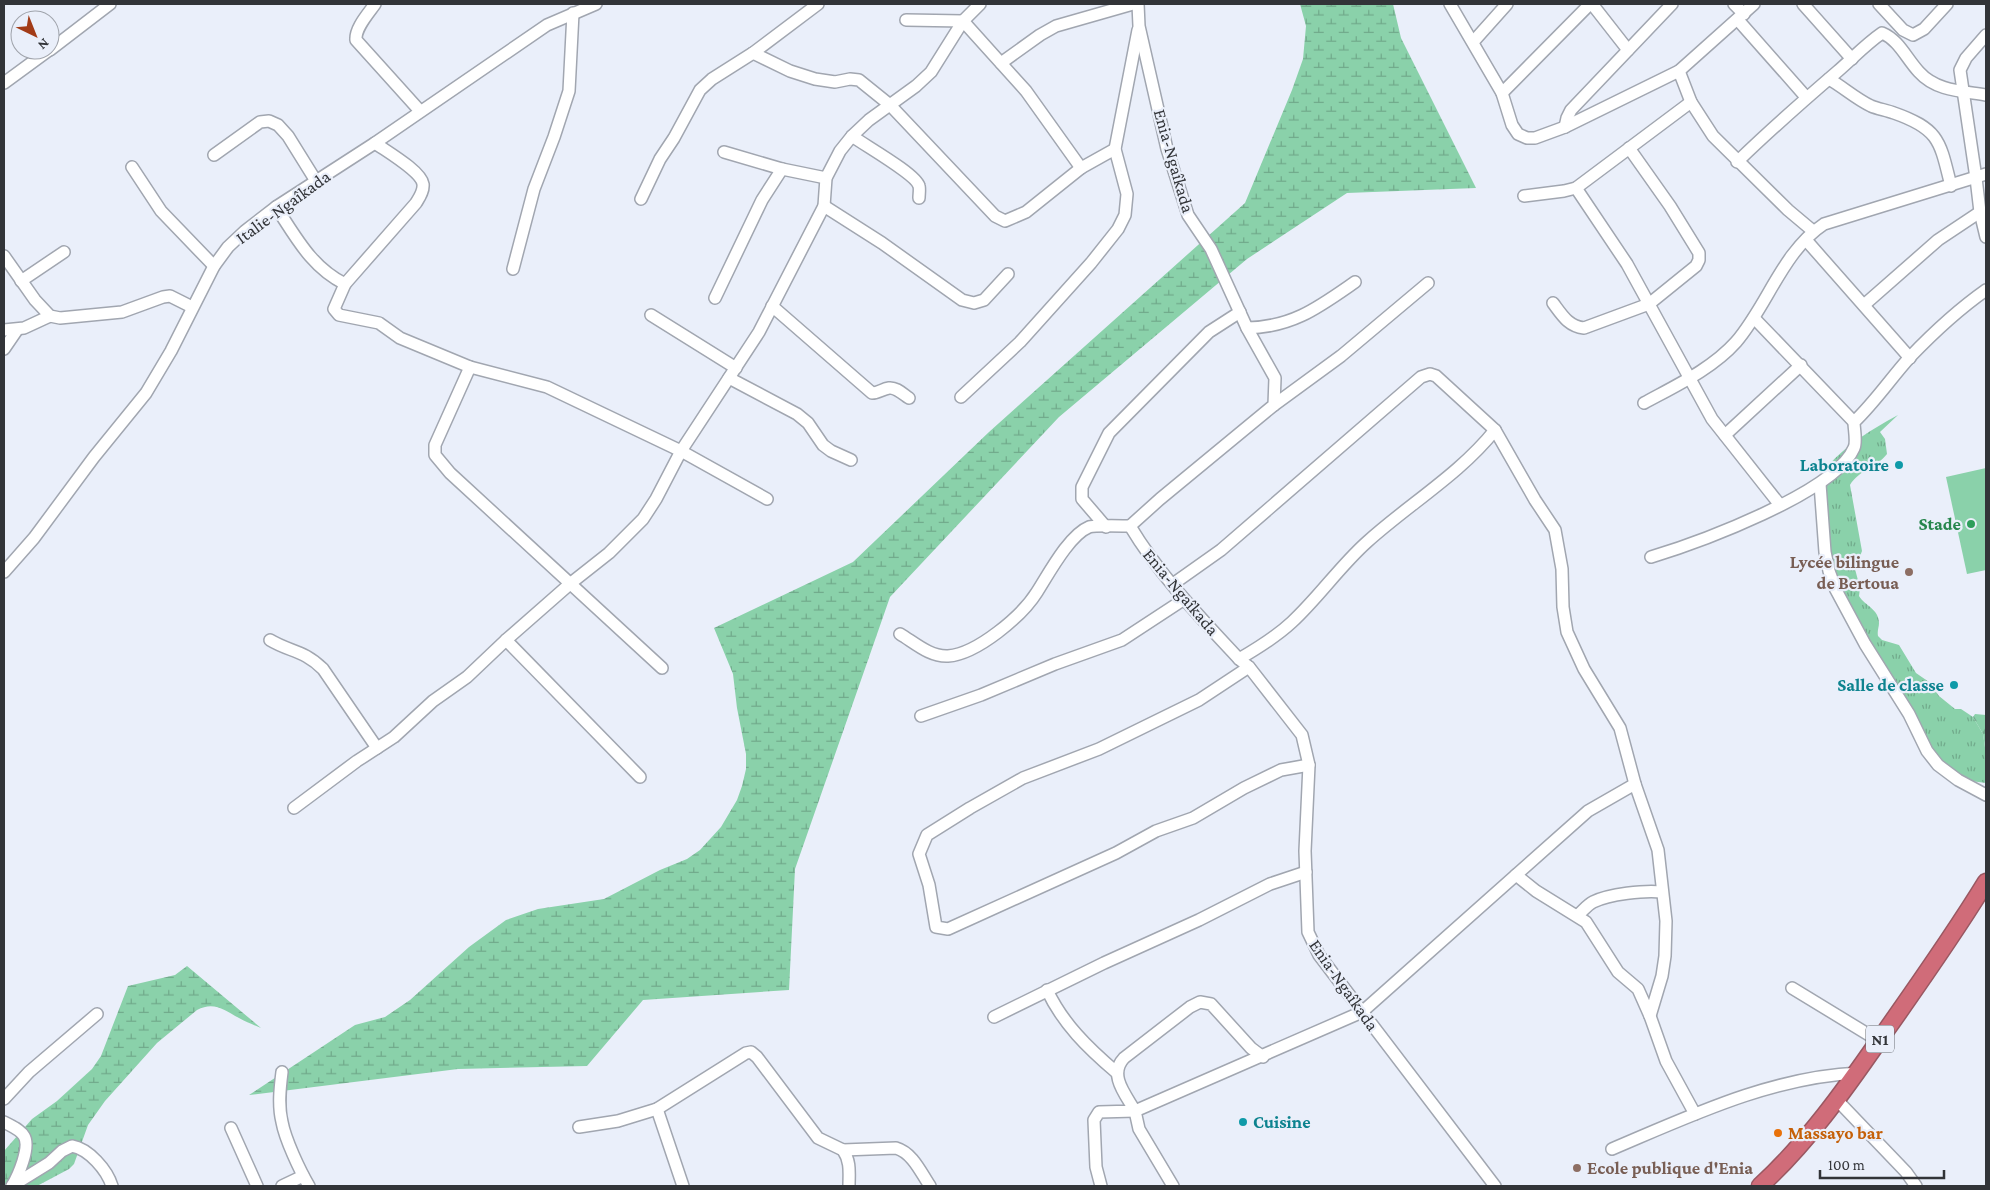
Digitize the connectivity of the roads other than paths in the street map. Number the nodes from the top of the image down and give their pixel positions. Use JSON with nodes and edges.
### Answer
{"nodes":[{"id":1,"x":110,"y":4,"type":"edge"},
{"id":2,"x":374,"y":4,"type":"edge"},
{"id":3,"x":595,"y":4,"type":"edge"},
{"id":4,"x":818,"y":4,"type":"edge"},
{"id":5,"x":980,"y":4,"type":"edge"},
{"id":6,"x":1133,"y":4,"type":"edge"},
{"id":7,"x":1138,"y":4,"type":"edge"},
{"id":8,"x":1450,"y":4,"type":"edge"},
{"id":9,"x":1507,"y":4,"type":"edge"},
{"id":10,"x":1591,"y":4,"type":"edge"},
{"id":11,"x":1672,"y":4,"type":"edge"},
{"id":12,"x":1734,"y":4,"type":"edge"},
{"id":13,"x":1754,"y":4,"type":"edge"},
{"id":14,"x":1803,"y":4,"type":"edge"},
{"id":15,"x":1879,"y":4,"type":"edge"},
{"id":16,"x":1947,"y":4,"type":"edge"},
{"id":17,"x":573,"y":13,"type":"junction"},
{"id":18,"x":1741,"y":17,"type":"junction"},
{"id":19,"x":906,"y":20,"type":"dead end"},
{"id":20,"x":963,"y":21,"type":"junction"},
{"id":21,"x":1139,"y":26,"type":"junction"},
{"id":22,"x":1986,"y":35,"type":"edge"},
{"id":23,"x":60,"y":42,"type":"edge"},
{"id":24,"x":1473,"y":42,"type":"junction"},
{"id":25,"x":1628,"y":50,"type":"junction"},
{"id":26,"x":753,"y":53,"type":"junction"},
{"id":27,"x":1852,"y":59,"type":"junction"},
{"id":28,"x":36,"y":60,"type":"edge"},
{"id":29,"x":1001,"y":63,"type":"junction"},
{"id":30,"x":1679,"y":71,"type":"junction"},
{"id":31,"x":1829,"y":79,"type":"junction"},
{"id":32,"x":4,"y":83,"type":"edge"},
{"id":33,"x":1962,"y":91,"type":"junction"},
{"id":34,"x":1502,"y":93,"type":"junction"},
{"id":35,"x":1986,"y":95,"type":"edge"},
{"id":36,"x":1806,"y":97,"type":"junction"},
{"id":37,"x":1691,"y":102,"type":"junction"},
{"id":38,"x":890,"y":104,"type":"junction"},
{"id":39,"x":420,"y":111,"type":"junction"},
{"id":40,"x":1565,"y":127,"type":"junction"},
{"id":41,"x":852,"y":136,"type":"junction"},
{"id":42,"x":375,"y":142,"type":"junction"},
{"id":43,"x":1629,"y":148,"type":"junction"},
{"id":44,"x":1115,"y":149,"type":"junction"},
{"id":45,"x":724,"y":152,"type":"dead end"},
{"id":46,"x":214,"y":155,"type":"dead end"},
{"id":47,"x":1737,"y":162,"type":"junction"},
{"id":48,"x":132,"y":167,"type":"dead end"},
{"id":49,"x":1081,"y":168,"type":"junction"},
{"id":50,"x":782,"y":169,"type":"junction"},
{"id":51,"x":1981,"y":176,"type":"edge"},
{"id":52,"x":826,"y":178,"type":"junction"},
{"id":53,"x":316,"y":180,"type":"junction"},
{"id":54,"x":1951,"y":186,"type":"junction"},
{"id":55,"x":1576,"y":188,"type":"junction"},
{"id":56,"x":1524,"y":196,"type":"dead end"},
{"id":57,"x":919,"y":198,"type":"dead end"},
{"id":58,"x":641,"y":199,"type":"dead end"},
{"id":59,"x":824,"y":206,"type":"junction"},
{"id":60,"x":276,"y":207,"type":"junction"},
{"id":61,"x":1980,"y":212,"type":"junction"},
{"id":62,"x":1809,"y":235,"type":"junction"},
{"id":63,"x":1986,"y":237,"type":"edge"},
{"id":64,"x":64,"y":252,"type":"dead end"},
{"id":65,"x":4,"y":256,"type":"edge"},
{"id":66,"x":214,"y":266,"type":"junction"},
{"id":67,"x":513,"y":269,"type":"dead end"},
{"id":68,"x":1008,"y":274,"type":"dead end"},
{"id":69,"x":21,"y":281,"type":"junction"},
{"id":70,"x":1355,"y":282,"type":"dead end"},
{"id":71,"x":1428,"y":283,"type":"dead end"},
{"id":72,"x":345,"y":284,"type":"junction"},
{"id":73,"x":1986,"y":290,"type":"edge"},
{"id":74,"x":715,"y":298,"type":"dead end"},
{"id":75,"x":1553,"y":303,"type":"dead end"},
{"id":76,"x":1649,"y":304,"type":"junction"},
{"id":77,"x":1864,"y":305,"type":"junction"},
{"id":78,"x":772,"y":306,"type":"junction"},
{"id":79,"x":192,"y":307,"type":"junction"},
{"id":80,"x":1240,"y":312,"type":"junction"},
{"id":81,"x":50,"y":316,"type":"junction"},
{"id":82,"x":651,"y":316,"type":"dead end"},
{"id":83,"x":1754,"y":318,"type":"junction"},
{"id":84,"x":1247,"y":328,"type":"junction"},
{"id":85,"x":4,"y":330,"type":"edge"},
{"id":86,"x":16,"y":330,"type":"junction"},
{"id":87,"x":4,"y":349,"type":"edge"},
{"id":88,"x":1910,"y":358,"type":"junction"},
{"id":89,"x":1801,"y":365,"type":"junction"},
{"id":90,"x":470,"y":367,"type":"junction"},
{"id":91,"x":736,"y":368,"type":"junction"},
{"id":92,"x":729,"y":378,"type":"junction"},
{"id":93,"x":1689,"y":378,"type":"junction"},
{"id":94,"x":961,"y":397,"type":"dead end"},
{"id":95,"x":909,"y":398,"type":"dead end"},
{"id":96,"x":1644,"y":403,"type":"dead end"},
{"id":97,"x":1274,"y":405,"type":"junction"},
{"id":98,"x":1854,"y":422,"type":"junction"},
{"id":99,"x":1495,"y":430,"type":"junction"},
{"id":100,"x":1725,"y":435,"type":"junction"},
{"id":101,"x":681,"y":452,"type":"junction"},
{"id":102,"x":850,"y":460,"type":"dead end"},
{"id":103,"x":1820,"y":484,"type":"junction"},
{"id":104,"x":767,"y":499,"type":"dead end"},
{"id":105,"x":1780,"y":505,"type":"junction"},
{"id":106,"x":1130,"y":526,"type":"junction"},
{"id":107,"x":1106,"y":527,"type":"junction"},
{"id":108,"x":1651,"y":557,"type":"dead end"},
{"id":109,"x":4,"y":572,"type":"edge"},
{"id":110,"x":571,"y":583,"type":"junction"},
{"id":111,"x":1173,"y":584,"type":"junction"},
{"id":112,"x":1183,"y":600,"type":"junction"},
{"id":113,"x":900,"y":634,"type":"dead end"},
{"id":114,"x":270,"y":640,"type":"dead end"},
{"id":115,"x":506,"y":640,"type":"junction"},
{"id":116,"x":1239,"y":659,"type":"junction"},
{"id":117,"x":1249,"y":667,"type":"junction"},
{"id":118,"x":662,"y":668,"type":"dead end"},
{"id":119,"x":921,"y":716,"type":"dead end"},
{"id":120,"x":376,"y":748,"type":"junction"},
{"id":121,"x":1309,"y":765,"type":"junction"},
{"id":122,"x":640,"y":777,"type":"dead end"},
{"id":123,"x":1635,"y":784,"type":"junction"},
{"id":124,"x":1986,"y":795,"type":"edge"},
{"id":125,"x":294,"y":808,"type":"dead end"},
{"id":126,"x":1306,"y":872,"type":"junction"},
{"id":127,"x":1516,"y":875,"type":"junction"},
{"id":128,"x":1662,"y":892,"type":"junction"},
{"id":129,"x":1984,"y":892,"type":"edge"},
{"id":130,"x":1578,"y":915,"type":"junction"},
{"id":131,"x":1792,"y":988,"type":"dead end"},
{"id":132,"x":1047,"y":990,"type":"junction"},
{"id":133,"x":1362,"y":1012,"type":"junction"},
{"id":134,"x":97,"y":1014,"type":"dead end"},
{"id":135,"x":1650,"y":1016,"type":"junction"},
{"id":136,"x":994,"y":1017,"type":"dead end"},
{"id":137,"x":1879,"y":1041,"type":"junction"},
{"id":138,"x":1263,"y":1057,"type":"junction"},
{"id":139,"x":282,"y":1072,"type":"dead end"},
{"id":140,"x":1116,"y":1072,"type":"junction"},
{"id":141,"x":1858,"y":1073,"type":"junction"},
{"id":142,"x":4,"y":1099,"type":"edge"},
{"id":143,"x":1837,"y":1100,"type":"junction"},
{"id":144,"x":656,"y":1109,"type":"junction"},
{"id":145,"x":1135,"y":1111,"type":"junction"},
{"id":146,"x":1695,"y":1114,"type":"junction"},
{"id":147,"x":4,"y":1122,"type":"edge"},
{"id":148,"x":579,"y":1127,"type":"dead end"},
{"id":149,"x":231,"y":1128,"type":"dead end"},
{"id":150,"x":1612,"y":1149,"type":"dead end"},
{"id":151,"x":843,"y":1150,"type":"junction"},
{"id":152,"x":306,"y":1181,"type":"edge"},
{"id":153,"x":12,"y":1186,"type":"edge"},
{"id":154,"x":112,"y":1186,"type":"edge"},
{"id":155,"x":257,"y":1186,"type":"edge"},
{"id":156,"x":282,"y":1186,"type":"edge"},
{"id":157,"x":683,"y":1186,"type":"edge"},
{"id":158,"x":849,"y":1186,"type":"edge"},
{"id":159,"x":930,"y":1186,"type":"edge"},
{"id":160,"x":1102,"y":1186,"type":"edge"},
{"id":161,"x":1173,"y":1186,"type":"edge"},
{"id":162,"x":1493,"y":1186,"type":"edge"},
{"id":163,"x":1760,"y":1186,"type":"edge"},
{"id":164,"x":1916,"y":1186,"type":"edge"}],
"edges":[{"from":1,"to":23,"type":"street"},
{"from":2,"to":39,"type":"street"},
{"from":3,"to":17,"type":"street","name":"Italie-Ngaîkada"},
{"from":4,"to":26,"type":"street"},
{"from":5,"to":20,"type":"street"},
{"from":6,"to":29,"type":"street"},
{"from":7,"to":21,"type":"street","name":"Enia-Ngaîkada"},
{"from":8,"to":24,"type":"street"},
{"from":9,"to":24,"type":"street"},
{"from":10,"to":25,"type":"street"},
{"from":10,"to":34,"type":"street"},
{"from":11,"to":25,"type":"street"},
{"from":12,"to":18,"type":"street"},
{"from":13,"to":18,"type":"street"},
{"from":14,"to":27,"type":"street"},
{"from":15,"to":16,"type":"street"},
{"from":17,"to":39,"type":"street","name":"Italie-Ngaîkada"},
{"from":17,"to":67,"type":"street"},
{"from":18,"to":30,"type":"street"},
{"from":18,"to":36,"type":"street"},
{"from":19,"to":20,"type":"street"},
{"from":20,"to":29,"type":"street"},
{"from":20,"to":38,"type":"street"},
{"from":21,"to":44,"type":"street"},
{"from":21,"to":80,"type":"street","name":"Enia-Ngaîkada"},
{"from":22,"to":33,"type":"street"},
{"from":24,"to":34,"type":"street"},
{"from":25,"to":40,"type":"street"},
{"from":26,"to":38,"type":"street"},
{"from":26,"to":58,"type":"street"},
{"from":27,"to":31,"type":"street"},
{"from":27,"to":33,"type":"street"},
{"from":28,"to":32,"type":"street"},
{"from":29,"to":49,"type":"street"},
{"from":30,"to":37,"type":"street"},
{"from":30,"to":40,"type":"street"},
{"from":31,"to":36,"type":"street"},
{"from":31,"to":54,"type":"street"},
{"from":33,"to":35,"type":"street"},
{"from":33,"to":51,"type":"street"},
{"from":34,"to":40,"type":"street"},
{"from":36,"to":47,"type":"street"},
{"from":37,"to":43,"type":"street"},
{"from":37,"to":47,"type":"street"},
{"from":38,"to":41,"type":"street"},
{"from":38,"to":49,"type":"street"},
{"from":39,"to":42,"type":"street","name":"Italie-Ngaîkada"},
{"from":41,"to":52,"type":"street"},
{"from":41,"to":57,"type":"street"},
{"from":42,"to":53,"type":"street","name":"Italie-Ngaîkada"},
{"from":42,"to":72,"type":"street"},
{"from":43,"to":55,"type":"street"},
{"from":43,"to":76,"type":"street"},
{"from":44,"to":49,"type":"street"},
{"from":44,"to":94,"type":"street"},
{"from":45,"to":50,"type":"street"},
{"from":46,"to":53,"type":"street"},
{"from":47,"to":62,"type":"street"},
{"from":48,"to":66,"type":"street"},
{"from":50,"to":52,"type":"street"},
{"from":50,"to":74,"type":"street"},
{"from":51,"to":54,"type":"street"},
{"from":51,"to":61,"type":"street"},
{"from":52,"to":59,"type":"street"},
{"from":53,"to":60,"type":"street","name":"Italie-Ngaîkada"},
{"from":54,"to":62,"type":"street"},
{"from":55,"to":56,"type":"street"},
{"from":55,"to":76,"type":"street"},
{"from":59,"to":68,"type":"street"},
{"from":59,"to":78,"type":"street"},
{"from":60,"to":66,"type":"street","name":"Italie-Ngaîkada"},
{"from":60,"to":72,"type":"street"},
{"from":61,"to":63,"type":"street"},
{"from":61,"to":77,"type":"street"},
{"from":62,"to":77,"type":"street"},
{"from":62,"to":83,"type":"street"},
{"from":64,"to":69,"type":"street"},
{"from":65,"to":69,"type":"street"},
{"from":66,"to":79,"type":"street","name":"Italie-Ngaîkada"},
{"from":69,"to":81,"type":"street"},
{"from":70,"to":84,"type":"street"},
{"from":71,"to":97,"type":"street"},
{"from":72,"to":90,"type":"street"},
{"from":73,"to":88,"type":"street"},
{"from":75,"to":76,"type":"street"},
{"from":76,"to":93,"type":"street"},
{"from":77,"to":88,"type":"street"},
{"from":78,"to":91,"type":"street"},
{"from":78,"to":95,"type":"street"},
{"from":79,"to":81,"type":"street"},
{"from":79,"to":109,"type":"street","name":"Italie-Ngaîkada"},
{"from":80,"to":84,"type":"street","name":"Enia-Ngaîkada"},
{"from":80,"to":107,"type":"street"},
{"from":81,"to":86,"type":"street"},
{"from":82,"to":91,"type":"street"},
{"from":83,"to":89,"type":"street"},
{"from":83,"to":93,"type":"street"},
{"from":84,"to":97,"type":"street","name":"Enia-Ngaîkada"},
{"from":85,"to":86,"type":"street"},
{"from":86,"to":87,"type":"street"},
{"from":88,"to":98,"type":"street"},
{"from":89,"to":98,"type":"street"},
{"from":89,"to":100,"type":"street"},
{"from":90,"to":101,"type":"street"},
{"from":90,"to":110,"type":"street"},
{"from":91,"to":92,"type":"street"},
{"from":92,"to":101,"type":"street"},
{"from":92,"to":102,"type":"street"},
{"from":93,"to":96,"type":"street"},
{"from":93,"to":100,"type":"street"},
{"from":97,"to":106,"type":"street"},
{"from":98,"to":103,"type":"street"},
{"from":99,"to":111,"type":"street"},
{"from":99,"to":116,"type":"street"},
{"from":99,"to":123,"type":"street"},
{"from":100,"to":105,"type":"street"},
{"from":101,"to":104,"type":"street"},
{"from":101,"to":110,"type":"street"},
{"from":103,"to":105,"type":"street"},
{"from":103,"to":124,"type":"street"},
{"from":105,"to":108,"type":"street"},
{"from":106,"to":107,"type":"street"},
{"from":106,"to":111,"type":"street","name":"Enia-Ngaîkada"},
{"from":107,"to":113,"type":"street"},
{"from":110,"to":115,"type":"street"},
{"from":110,"to":118,"type":"street"},
{"from":111,"to":112,"type":"street","name":"Enia-Ngaîkada"},
{"from":112,"to":116,"type":"street","name":"Enia-Ngaîkada"},
{"from":112,"to":119,"type":"street"},
{"from":114,"to":120,"type":"street"},
{"from":115,"to":120,"type":"street"},
{"from":115,"to":122,"type":"street"},
{"from":116,"to":117,"type":"street","name":"Enia-Ngaîkada"},
{"from":117,"to":121,"type":"street","name":"Enia-Ngaîkada"},
{"from":117,"to":121,"type":"street"},
{"from":120,"to":125,"type":"street"},
{"from":121,"to":126,"type":"street","name":"Enia-Ngaîkada"},
{"from":123,"to":127,"type":"street"},
{"from":123,"to":128,"type":"street"},
{"from":126,"to":132,"type":"street"},
{"from":126,"to":133,"type":"street","name":"Enia-Ngaîkada"},
{"from":127,"to":130,"type":"street"},
{"from":127,"to":133,"type":"street"},
{"from":128,"to":130,"type":"street"},
{"from":128,"to":135,"type":"street"},
{"from":129,"to":137,"type":"highway","number":"N1"},
{"from":130,"to":135,"type":"street"},
{"from":131,"to":137,"type":"street"},
{"from":132,"to":136,"type":"street"},
{"from":132,"to":140,"type":"street"},
{"from":133,"to":138,"type":"street"},
{"from":133,"to":162,"type":"street","name":"Enia-Ngaîkada"},
{"from":134,"to":142,"type":"street"},
{"from":135,"to":146,"type":"street"},
{"from":137,"to":141,"type":"highway","number":"N1"},
{"from":138,"to":140,"type":"street"},
{"from":138,"to":145,"type":"street"},
{"from":139,"to":152,"type":"street"},
{"from":140,"to":145,"type":"street"},
{"from":141,"to":143,"type":"highway","number":"N1"},
{"from":141,"to":146,"type":"street"},
{"from":143,"to":163,"type":"highway","number":"N1"},
{"from":143,"to":164,"type":"street"},
{"from":144,"to":148,"type":"street"},
{"from":144,"to":151,"type":"street"},
{"from":144,"to":157,"type":"street"},
{"from":145,"to":160,"type":"street"},
{"from":145,"to":161,"type":"street"},
{"from":146,"to":150,"type":"street"},
{"from":147,"to":153,"type":"street"},
{"from":149,"to":155,"type":"street"},
{"from":151,"to":158,"type":"street"},
{"from":151,"to":159,"type":"street"},
{"from":152,"to":156,"type":"street"},
{"from":153,"to":154,"type":"street"}]}
